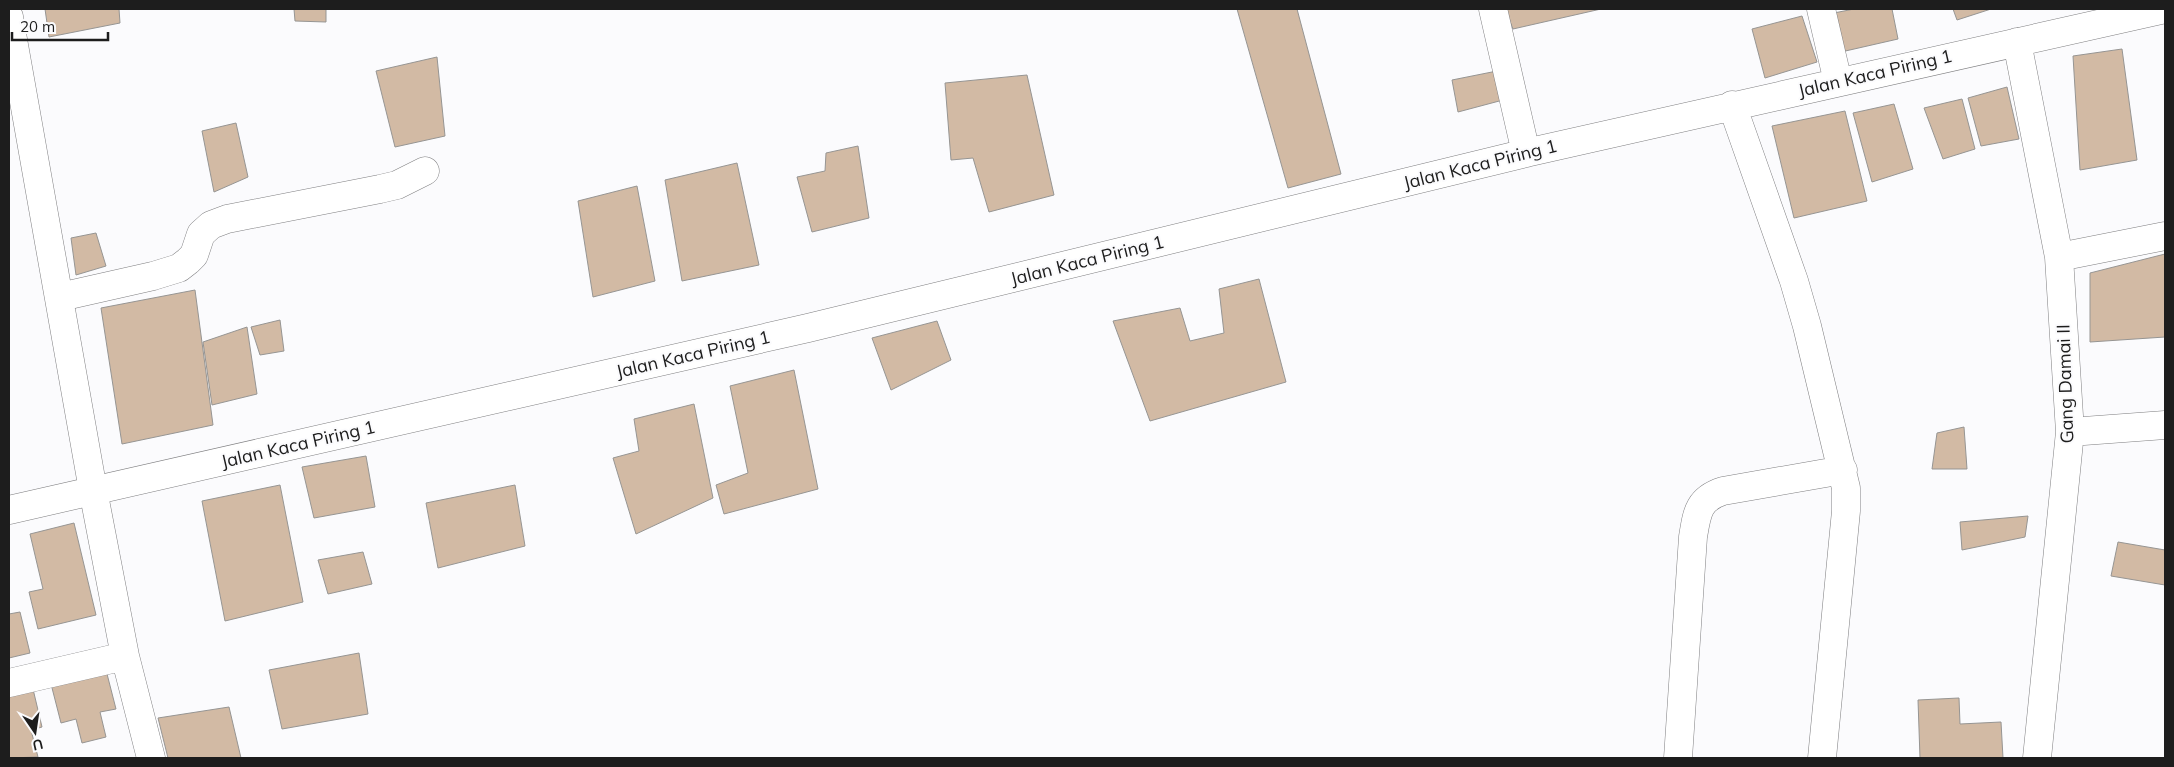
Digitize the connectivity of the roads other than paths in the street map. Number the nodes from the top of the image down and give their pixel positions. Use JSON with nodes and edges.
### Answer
{"nodes":[{"id":1,"x":1493,"y":9,"type":"edge"},
{"id":2,"x":1821,"y":9,"type":"edge"},
{"id":3,"x":2165,"y":9,"type":"edge"},
{"id":4,"x":9,"y":17,"type":"edge"},
{"id":5,"x":2017,"y":42,"type":"junction"},
{"id":6,"x":1838,"y":82,"type":"junction"},
{"id":7,"x":1732,"y":106,"type":"junction"},
{"id":8,"x":1526,"y":153,"type":"junction"},
{"id":9,"x":425,"y":171,"type":"dead end"},
{"id":10,"x":2165,"y":236,"type":"edge"},
{"id":11,"x":2059,"y":257,"type":"junction"},
{"id":12,"x":60,"y":298,"type":"junction"},
{"id":13,"x":2165,"y":425,"type":"edge"},
{"id":14,"x":2070,"y":432,"type":"junction"},
{"id":15,"x":1842,"y":470,"type":"junction"},
{"id":16,"x":93,"y":490,"type":"junction"},
{"id":17,"x":9,"y":510,"type":"edge"},
{"id":18,"x":125,"y":656,"type":"junction"},
{"id":19,"x":9,"y":683,"type":"edge"},
{"id":20,"x":151,"y":758,"type":"edge"},
{"id":21,"x":1678,"y":758,"type":"edge"},
{"id":22,"x":1822,"y":758,"type":"edge"},
{"id":23,"x":2037,"y":758,"type":"edge"}],
"edges":[{"from":1,"to":8,"type":"street"},
{"from":2,"to":6,"type":"street"},
{"from":3,"to":5,"type":"street","name":"Jalan Kaca Piring 1"},
{"from":4,"to":12,"type":"street"},
{"from":5,"to":6,"type":"street","name":"Jalan Kaca Piring 1"},
{"from":5,"to":11,"type":"street","name":"Gang Damai II"},
{"from":6,"to":7,"type":"street","name":"Jalan Kaca Piring 1"},
{"from":7,"to":8,"type":"street","name":"Jalan Kaca Piring 1"},
{"from":7,"to":15,"type":"street"},
{"from":8,"to":16,"type":"street","name":"Jalan Kaca Piring 1"},
{"from":9,"to":12,"type":"street"},
{"from":10,"to":11,"type":"street"},
{"from":11,"to":14,"type":"street","name":"Gang Damai II"},
{"from":12,"to":16,"type":"street"},
{"from":13,"to":14,"type":"street"},
{"from":14,"to":23,"type":"street","name":"Gang Damai II"},
{"from":15,"to":21,"type":"street"},
{"from":15,"to":22,"type":"street"},
{"from":16,"to":17,"type":"street","name":"Jalan Kaca Piring 1"},
{"from":16,"to":18,"type":"street"},
{"from":18,"to":19,"type":"street"},
{"from":18,"to":20,"type":"street"}]}
